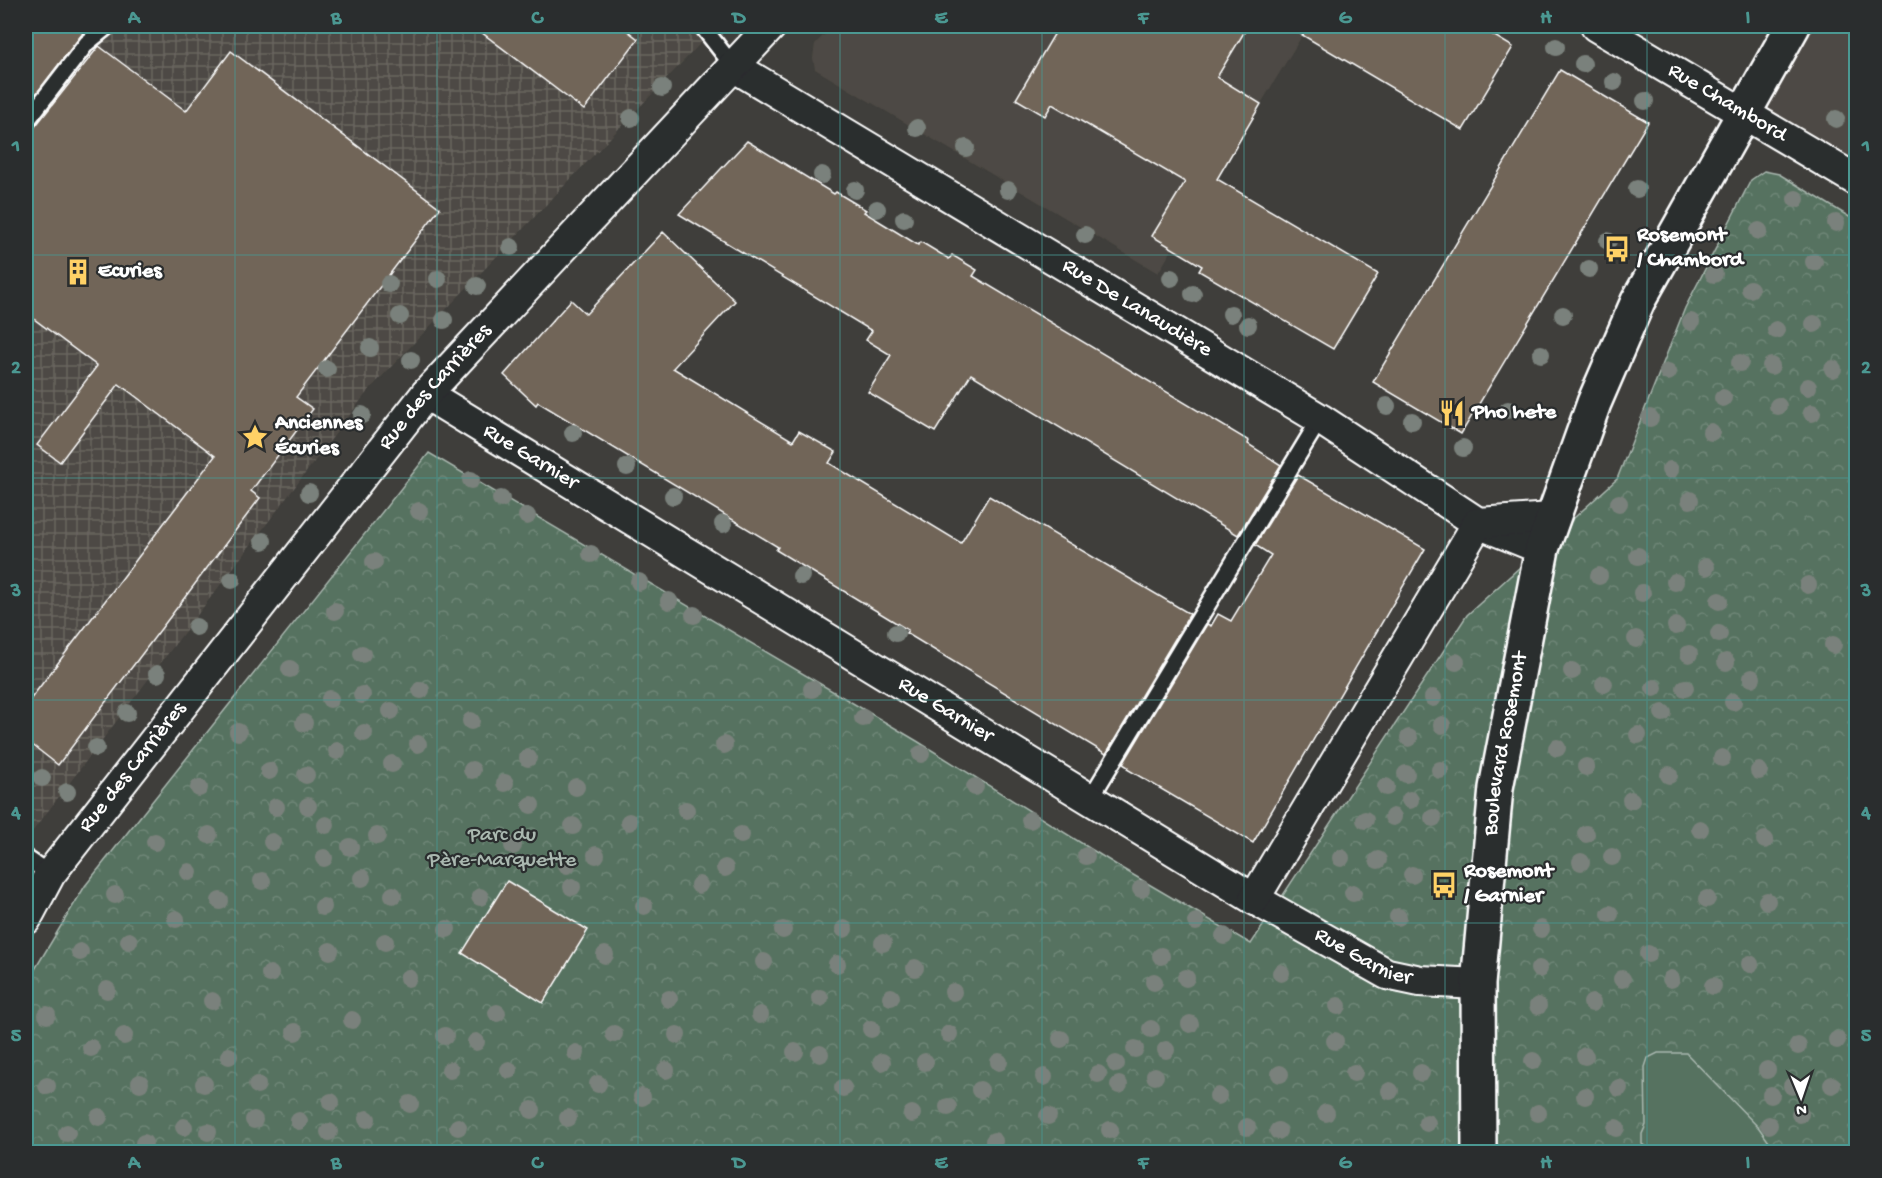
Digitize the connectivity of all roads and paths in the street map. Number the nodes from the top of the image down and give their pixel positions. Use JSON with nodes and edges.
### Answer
{"nodes":[{"id":1,"x":108,"y":26,"type":"edge"},
{"id":2,"x":702,"y":26,"type":"edge"},
{"id":3,"x":771,"y":26,"type":"edge"},
{"id":4,"x":1596,"y":26,"type":"edge"},
{"id":5,"x":1793,"y":26,"type":"edge"},
{"id":6,"x":733,"y":66,"type":"junction"},
{"id":7,"x":1743,"y":112,"type":"junction"},
{"id":8,"x":26,"y":123,"type":"edge"},
{"id":9,"x":1857,"y":180,"type":"edge"},
{"id":10,"x":426,"y":394,"type":"junction"},
{"id":11,"x":1320,"y":419,"type":"junction"},
{"id":12,"x":1553,"y":518,"type":"junction"},
{"id":13,"x":1478,"y":524,"type":"junction"},
{"id":14,"x":1542,"y":549,"type":"junction"},
{"id":15,"x":1090,"y":799,"type":"junction"},
{"id":16,"x":26,"y":858,"type":"edge"},
{"id":17,"x":50,"y":874,"type":"junction"},
{"id":18,"x":1254,"y":899,"type":"junction"},
{"id":19,"x":26,"y":919,"type":"edge"},
{"id":20,"x":1478,"y":984,"type":"junction"},
{"id":21,"x":1479,"y":1152,"type":"edge"}],
"edges":[{"from":1,"to":8,"type":"lane"},
{"from":2,"to":6,"type":"lane"},
{"from":3,"to":6,"type":"street","name":"Rue des Carrières"},
{"from":4,"to":7,"type":"street","name":"Rue Chambord"},
{"from":5,"to":7,"type":"main road","name":"Boulevard Rosemont"},
{"from":6,"to":10,"type":"street","name":"Rue des Carrières"},
{"from":6,"to":11,"type":"street","name":"Rue De Lanaudière"},
{"from":7,"to":9,"type":"street","name":"Rue Chambord"},
{"from":7,"to":12,"type":"main road","name":"Boulevard Rosemont"},
{"from":10,"to":15,"type":"street","name":"Rue Garnier"},
{"from":10,"to":17,"type":"street","name":"Rue des Carrières"},
{"from":11,"to":13,"type":"street","name":"Rue De Lanaudière"},
{"from":11,"to":15,"type":"lane"},
{"from":12,"to":13,"type":"street"},
{"from":12,"to":14,"type":"main road","name":"Boulevard Rosemont"},
{"from":13,"to":14,"type":"street","name":"Rue De Lanaudière"},
{"from":13,"to":18,"type":"street"},
{"from":14,"to":20,"type":"main road","name":"Boulevard Rosemont"},
{"from":15,"to":18,"type":"street","name":"Rue Garnier"},
{"from":16,"to":17,"type":"lane"},
{"from":17,"to":19,"type":"street","name":"Rue des Carrières"},
{"from":18,"to":20,"type":"street","name":"Rue Garnier"},
{"from":20,"to":21,"type":"main road","name":"Boulevard Rosemont"}]}
